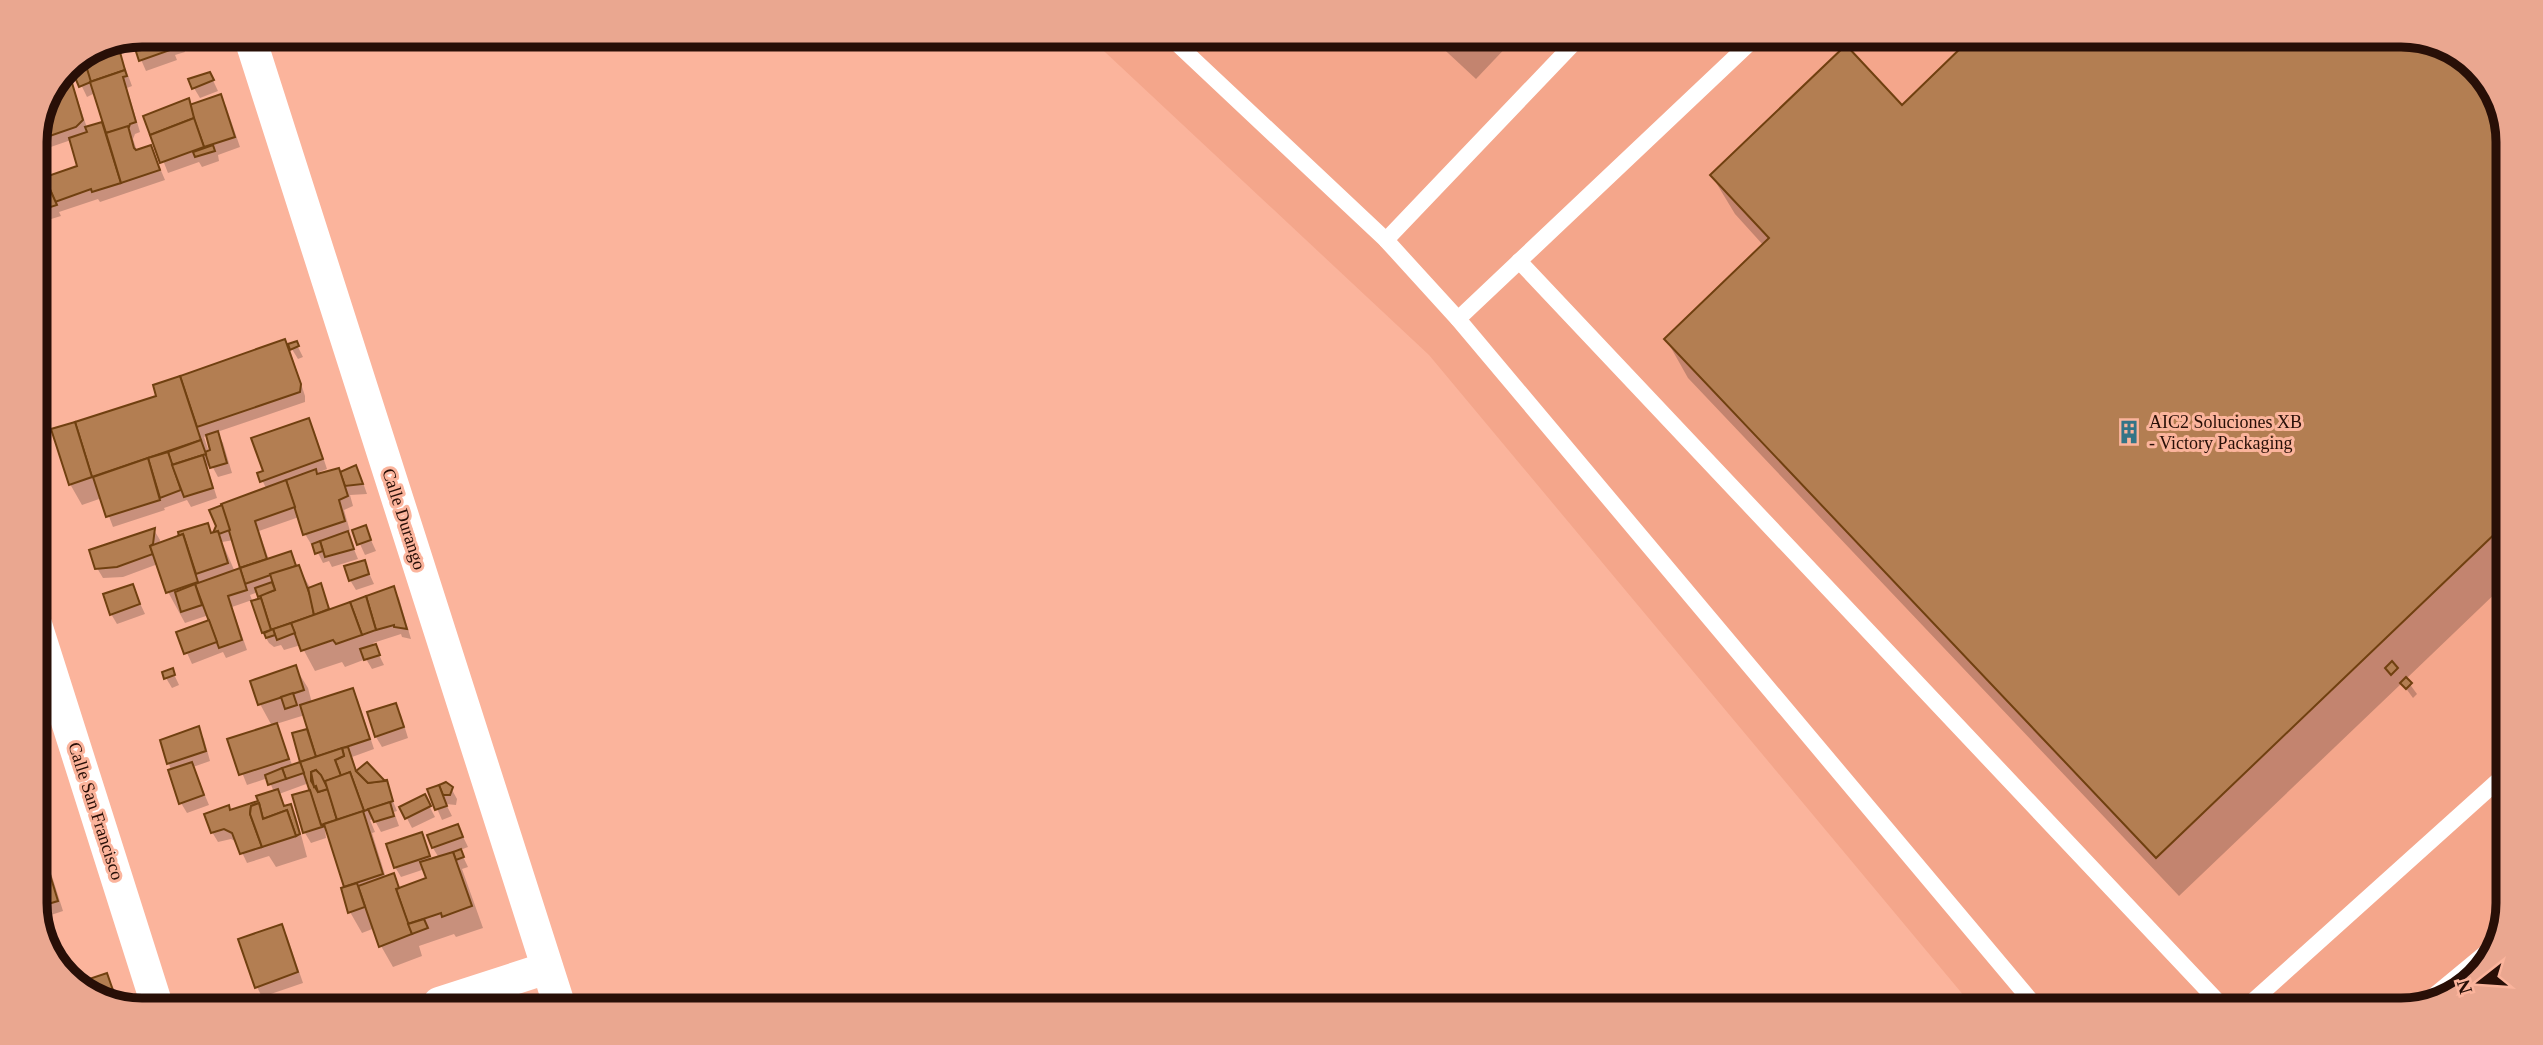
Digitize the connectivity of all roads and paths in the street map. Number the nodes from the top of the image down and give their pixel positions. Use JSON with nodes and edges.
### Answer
{"nodes":[{"id":1,"x":253,"y":47,"type":"edge"},
{"id":2,"x":1181,"y":47,"type":"edge"},
{"id":3,"x":1570,"y":47,"type":"edge"},
{"id":4,"x":1746,"y":47,"type":"edge"},
{"id":5,"x":1386,"y":240,"type":"junction"},
{"id":6,"x":1519,"y":261,"type":"junction"},
{"id":7,"x":1458,"y":319,"type":"junction"},
{"id":8,"x":47,"y":659,"type":"edge"},
{"id":9,"x":2496,"y":782,"type":"edge"},
{"id":10,"x":2476,"y":961,"type":"edge"},
{"id":11,"x":547,"y":968,"type":"junction"},
{"id":12,"x":2443,"y":988,"type":"edge"},
{"id":13,"x":155,"y":998,"type":"edge"},
{"id":14,"x":454,"y":998,"type":"edge"},
{"id":15,"x":557,"y":998,"type":"edge"},
{"id":16,"x":2029,"y":998,"type":"edge"},
{"id":17,"x":2215,"y":998,"type":"edge"},
{"id":18,"x":2256,"y":998,"type":"edge"}],
"edges":[{"from":1,"to":11,"type":"street","name":"Calle Durango"},
{"from":2,"to":5,"type":"lane"},
{"from":3,"to":5,"type":"lane"},
{"from":4,"to":6,"type":"lane"},
{"from":5,"to":7,"type":"lane"},
{"from":6,"to":7,"type":"lane"},
{"from":6,"to":17,"type":"lane"},
{"from":7,"to":16,"type":"lane"},
{"from":8,"to":13,"type":"street","name":"Calle San Francisco"},
{"from":9,"to":18,"type":"lane"},
{"from":10,"to":12,"type":"lane"},
{"from":11,"to":14,"type":"street"},
{"from":11,"to":15,"type":"street","name":"Calle Durango"}]}
